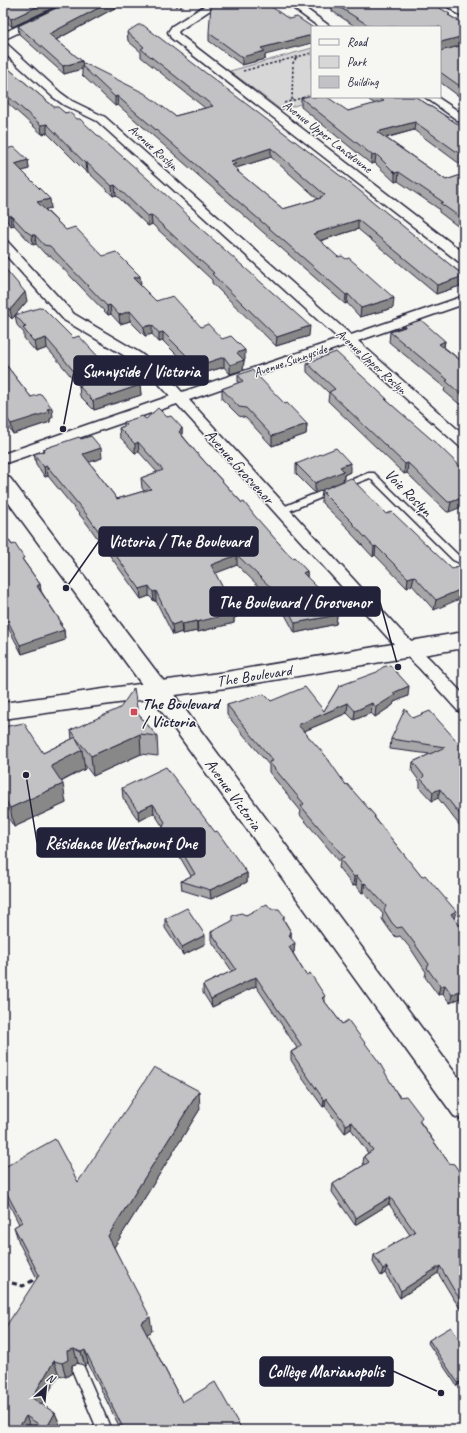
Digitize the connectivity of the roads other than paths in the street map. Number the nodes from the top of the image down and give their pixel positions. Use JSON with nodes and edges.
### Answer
{"nodes":[{"id":1,"x":74,"y":3,"type":"edge"},
{"id":2,"x":216,"y":3,"type":"edge"},
{"id":3,"x":291,"y":3,"type":"edge"},
{"id":4,"x":448,"y":3,"type":"edge"},
{"id":5,"x":464,"y":14,"type":"edge"},
{"id":6,"x":325,"y":26,"type":"edge"},
{"id":7,"x":3,"y":37,"type":"edge"},
{"id":8,"x":3,"y":46,"type":"edge"},
{"id":9,"x":431,"y":98,"type":"edge"},
{"id":10,"x":464,"y":120,"type":"edge"},
{"id":11,"x":3,"y":244,"type":"edge"},
{"id":12,"x":464,"y":259,"type":"edge"},
{"id":13,"x":280,"y":279,"type":"joint"},
{"id":14,"x":464,"y":300,"type":"edge"},
{"id":15,"x":348,"y":340,"type":"junction"},
{"id":16,"x":178,"y":398,"type":"junction"},
{"id":17,"x":464,"y":443,"type":"edge"},
{"id":18,"x":3,"y":459,"type":"edge"},
{"id":19,"x":3,"y":482,"type":"edge"},
{"id":20,"x":281,"y":511,"type":"junction"},
{"id":21,"x":464,"y":562,"type":"edge"},
{"id":22,"x":464,"y":640,"type":"edge"},
{"id":23,"x":410,"y":649,"type":"junction"},
{"id":24,"x":158,"y":690,"type":"junction"},
{"id":25,"x":464,"y":706,"type":"edge"},
{"id":26,"x":11,"y":710,"type":"edge"},
{"id":27,"x":464,"y":1107,"type":"edge"},
{"id":28,"x":78,"y":1370,"type":"edge"},
{"id":29,"x":99,"y":1430,"type":"edge"}],
"edges":[{"from":1,"to":7,"type":"street"},
{"from":2,"to":12,"type":"street","name":"Avenue Upper Lansdowne"},
{"from":3,"to":6,"type":"street"},
{"from":4,"to":5,"type":"street"},
{"from":8,"to":13,"type":"street","name":"Avenue Roslyn"},
{"from":9,"to":10,"type":"street"},
{"from":11,"to":16,"type":"street","name":"Avenue Grosvenor"},
{"from":13,"to":15,"type":"street","name":"Avenue Upper Roslyn"},
{"from":14,"to":15,"type":"street","name":"Avenue Sunnyside"},
{"from":15,"to":16,"type":"street","name":"Avenue Sunnyside"},
{"from":15,"to":17,"type":"street","name":"Avenue Upper Roslyn"},
{"from":16,"to":18,"type":"street","name":"Avenue Sunnyside"},
{"from":16,"to":20,"type":"street","name":"Avenue Grosvenor"},
{"from":19,"to":24,"type":"street","name":"Avenue Victoria"},
{"from":20,"to":21,"type":"lane","name":"Voie Roslyn"},
{"from":20,"to":23,"type":"street","name":"Avenue Grosvenor"},
{"from":22,"to":23,"type":"street","name":"The Boulevard"},
{"from":23,"to":24,"type":"street","name":"The Boulevard"},
{"from":23,"to":25,"type":"street","name":"Avenue Grosvenor"},
{"from":24,"to":26,"type":"street","name":"The Boulevard"},
{"from":24,"to":27,"type":"street","name":"Avenue Victoria"},
{"from":28,"to":29,"type":"lane"}]}
